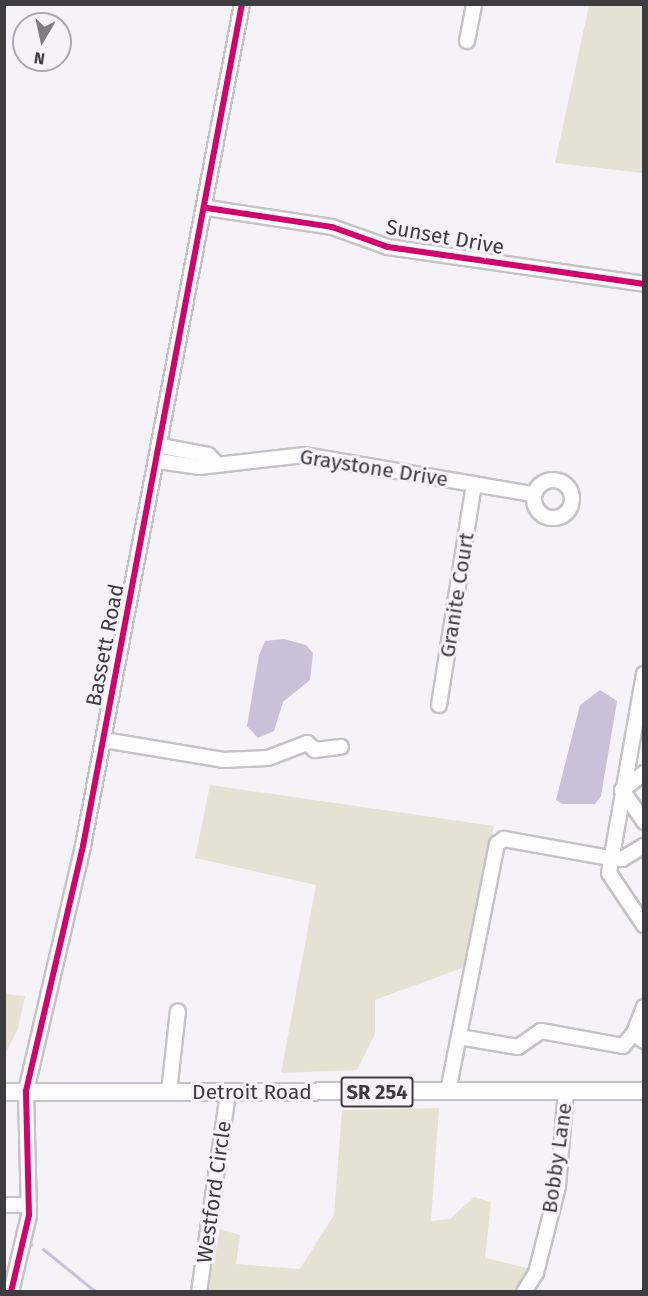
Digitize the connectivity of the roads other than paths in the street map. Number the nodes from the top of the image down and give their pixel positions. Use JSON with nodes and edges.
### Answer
{"nodes":[{"id":1,"x":242,"y":4,"type":"edge"},
{"id":2,"x":474,"y":4,"type":"edge"},
{"id":3,"x":466,"y":41,"type":"dead end"},
{"id":4,"x":207,"y":208,"type":"junction"},
{"id":5,"x":644,"y":284,"type":"edge"},
{"id":6,"x":160,"y":446,"type":"junction"},
{"id":7,"x":158,"y":461,"type":"junction"},
{"id":8,"x":215,"y":462,"type":"junction"},
{"id":9,"x":474,"y":484,"type":"junction"},
{"id":10,"x":533,"y":494,"type":"dead end"},
{"id":11,"x":644,"y":674,"type":"edge"},
{"id":12,"x":439,"y":705,"type":"dead end"},
{"id":13,"x":640,"y":721,"type":"edge"},
{"id":14,"x":104,"y":740,"type":"junction"},
{"id":15,"x":341,"y":747,"type":"dead end"},
{"id":16,"x":644,"y":772,"type":"edge"},
{"id":17,"x":622,"y":790,"type":"junction"},
{"id":18,"x":644,"y":822,"type":"edge"},
{"id":19,"x":644,"y":846,"type":"edge"},
{"id":20,"x":610,"y":858,"type":"junction"},
{"id":21,"x":644,"y":925,"type":"edge"},
{"id":22,"x":644,"y":1007,"type":"edge"},
{"id":23,"x":178,"y":1011,"type":"dead end"},
{"id":24,"x":459,"y":1037,"type":"junction"},
{"id":25,"x":639,"y":1037,"type":"edge"},
{"id":26,"x":26,"y":1091,"type":"junction"},
{"id":27,"x":448,"y":1091,"type":"junction"},
{"id":28,"x":566,"y":1091,"type":"junction"},
{"id":29,"x":644,"y":1091,"type":"edge"},
{"id":30,"x":4,"y":1092,"type":"edge"},
{"id":31,"x":169,"y":1092,"type":"junction"},
{"id":32,"x":228,"y":1092,"type":"junction"},
{"id":33,"x":4,"y":1205,"type":"edge"},
{"id":34,"x":29,"y":1205,"type":"junction"},
{"id":35,"x":10,"y":1287,"type":"edge"},
{"id":36,"x":199,"y":1292,"type":"edge"},
{"id":37,"x":524,"y":1292,"type":"edge"}],
"edges":[{"from":1,"to":4,"type":"street","name":"Bassett Road"},
{"from":2,"to":3,"type":"street"},
{"from":4,"to":5,"type":"street","name":"Sunset Drive"},
{"from":4,"to":6,"type":"street","name":"Bassett Road"},
{"from":6,"to":7,"type":"street","name":"Bassett Road"},
{"from":6,"to":8,"type":"street","name":"Graystone Drive"},
{"from":7,"to":8,"type":"street","name":"Graystone Drive"},
{"from":7,"to":14,"type":"street","name":"Bassett Road"},
{"from":8,"to":9,"type":"street","name":"Graystone Drive"},
{"from":9,"to":10,"type":"street","name":"Graystone Drive"},
{"from":9,"to":12,"type":"street","name":"Granite Court"},
{"from":11,"to":13,"type":"street"},
{"from":13,"to":17,"type":"street"},
{"from":14,"to":15,"type":"street"},
{"from":14,"to":26,"type":"street","name":"Bassett Road"},
{"from":16,"to":17,"type":"street"},
{"from":17,"to":18,"type":"street"},
{"from":17,"to":20,"type":"street"},
{"from":19,"to":20,"type":"street"},
{"from":20,"to":21,"type":"street"},
{"from":20,"to":24,"type":"street"},
{"from":22,"to":25,"type":"street"},
{"from":23,"to":31,"type":"street"},
{"from":24,"to":25,"type":"street"},
{"from":24,"to":27,"type":"street"},
{"from":26,"to":30,"type":"main road","name":"Detroit Road","number":"SR 254"},
{"from":26,"to":31,"type":"main road","name":"Detroit Road","number":"SR 254"},
{"from":26,"to":34,"type":"street","name":"Bassett Road"},
{"from":27,"to":28,"type":"main road","name":"Detroit Road","number":"SR 254"},
{"from":27,"to":32,"type":"main road","name":"Detroit Road","number":"SR 254"},
{"from":28,"to":29,"type":"main road","name":"Detroit Road","number":"SR 254"},
{"from":28,"to":37,"type":"street","name":"Bobby Lane"},
{"from":31,"to":32,"type":"main road","name":"Detroit Road","number":"SR 254"},
{"from":32,"to":36,"type":"street","name":"Westford Circle"},
{"from":33,"to":34,"type":"street"},
{"from":34,"to":35,"type":"street","name":"Bassett Road"}]}
